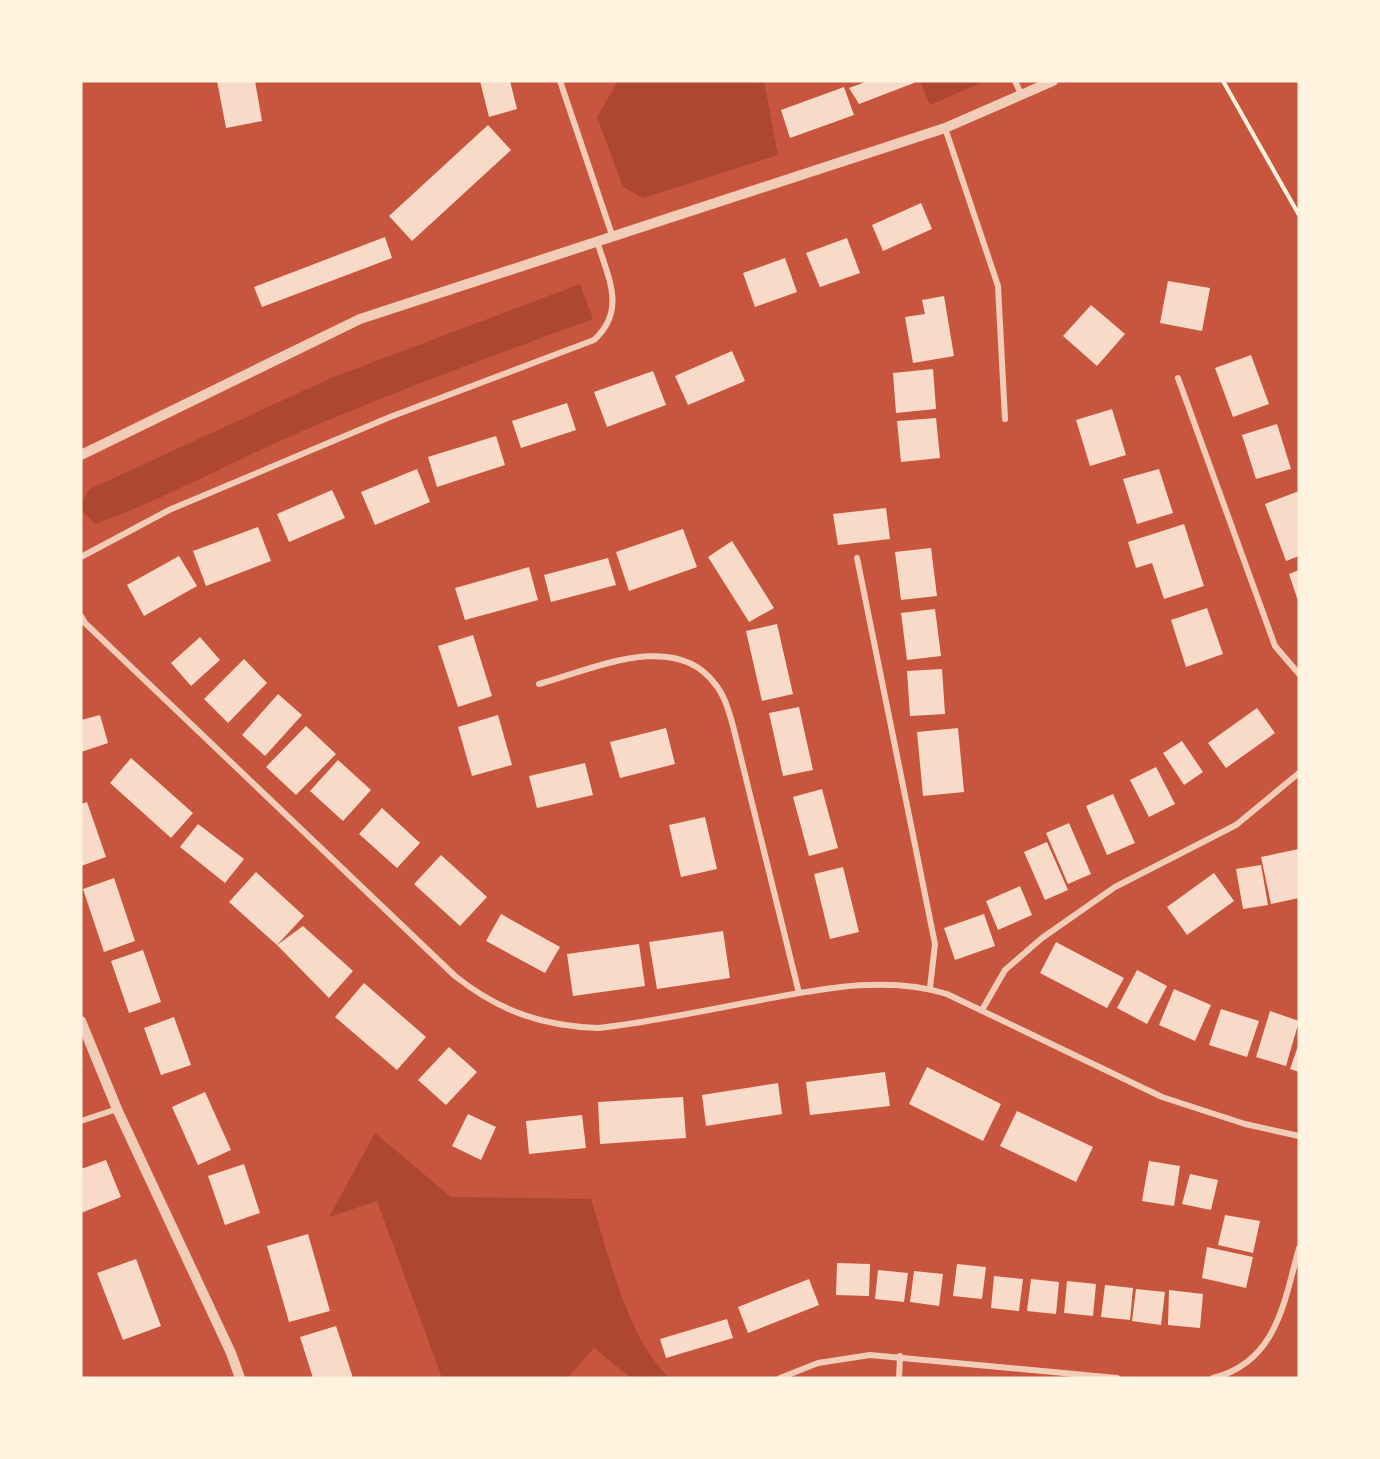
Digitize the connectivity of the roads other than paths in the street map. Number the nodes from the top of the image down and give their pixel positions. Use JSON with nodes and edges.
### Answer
{"nodes":[{"id":1,"x":560,"y":81,"type":"edge"},
{"id":2,"x":1015,"y":81,"type":"edge"},
{"id":3,"x":1053,"y":81,"type":"edge"},
{"id":4,"x":1021,"y":94,"type":"junction"},
{"id":5,"x":945,"y":128,"type":"junction"},
{"id":6,"x":612,"y":235,"type":"junction"},
{"id":7,"x":597,"y":241,"type":"junction"},
{"id":8,"x":1178,"y":378,"type":"dead end"},
{"id":9,"x":1005,"y":419,"type":"dead end"},
{"id":10,"x":81,"y":455,"type":"edge"},
{"id":11,"x":81,"y":557,"type":"edge"},
{"id":12,"x":857,"y":558,"type":"dead end"},
{"id":13,"x":81,"y":616,"type":"edge"},
{"id":14,"x":1299,"y":674,"type":"edge"},
{"id":15,"x":539,"y":684,"type":"dead end"},
{"id":16,"x":1299,"y":773,"type":"edge"},
{"id":17,"x":930,"y":988,"type":"junction"},
{"id":18,"x":799,"y":993,"type":"junction"},
{"id":19,"x":981,"y":1010,"type":"junction"},
{"id":20,"x":81,"y":1021,"type":"edge"},
{"id":21,"x":117,"y":1109,"type":"junction"},
{"id":22,"x":81,"y":1121,"type":"edge"},
{"id":23,"x":1299,"y":1136,"type":"edge"},
{"id":24,"x":1299,"y":1248,"type":"edge"},
{"id":25,"x":900,"y":1356,"type":"junction"},
{"id":26,"x":240,"y":1378,"type":"edge"},
{"id":27,"x":780,"y":1378,"type":"edge"},
{"id":28,"x":899,"y":1378,"type":"edge"},
{"id":29,"x":1118,"y":1378,"type":"edge"},
{"id":30,"x":1213,"y":1378,"type":"edge"}],
"edges":[{"from":1,"to":6,"type":"street"},
{"from":2,"to":4,"type":"street"},
{"from":3,"to":4,"type":"street"},
{"from":4,"to":5,"type":"street"},
{"from":5,"to":6,"type":"street"},
{"from":5,"to":9,"type":"street"},
{"from":6,"to":7,"type":"street"},
{"from":7,"to":10,"type":"street"},
{"from":7,"to":11,"type":"street"},
{"from":8,"to":14,"type":"street"},
{"from":12,"to":17,"type":"street"},
{"from":13,"to":18,"type":"street"},
{"from":15,"to":18,"type":"street"},
{"from":16,"to":19,"type":"street"},
{"from":17,"to":18,"type":"street"},
{"from":17,"to":19,"type":"street"},
{"from":19,"to":23,"type":"street"},
{"from":20,"to":21,"type":"street"},
{"from":21,"to":22,"type":"street"},
{"from":21,"to":26,"type":"street"},
{"from":24,"to":30,"type":"street"},
{"from":25,"to":27,"type":"street"},
{"from":25,"to":28,"type":"street"},
{"from":25,"to":29,"type":"street"}]}
